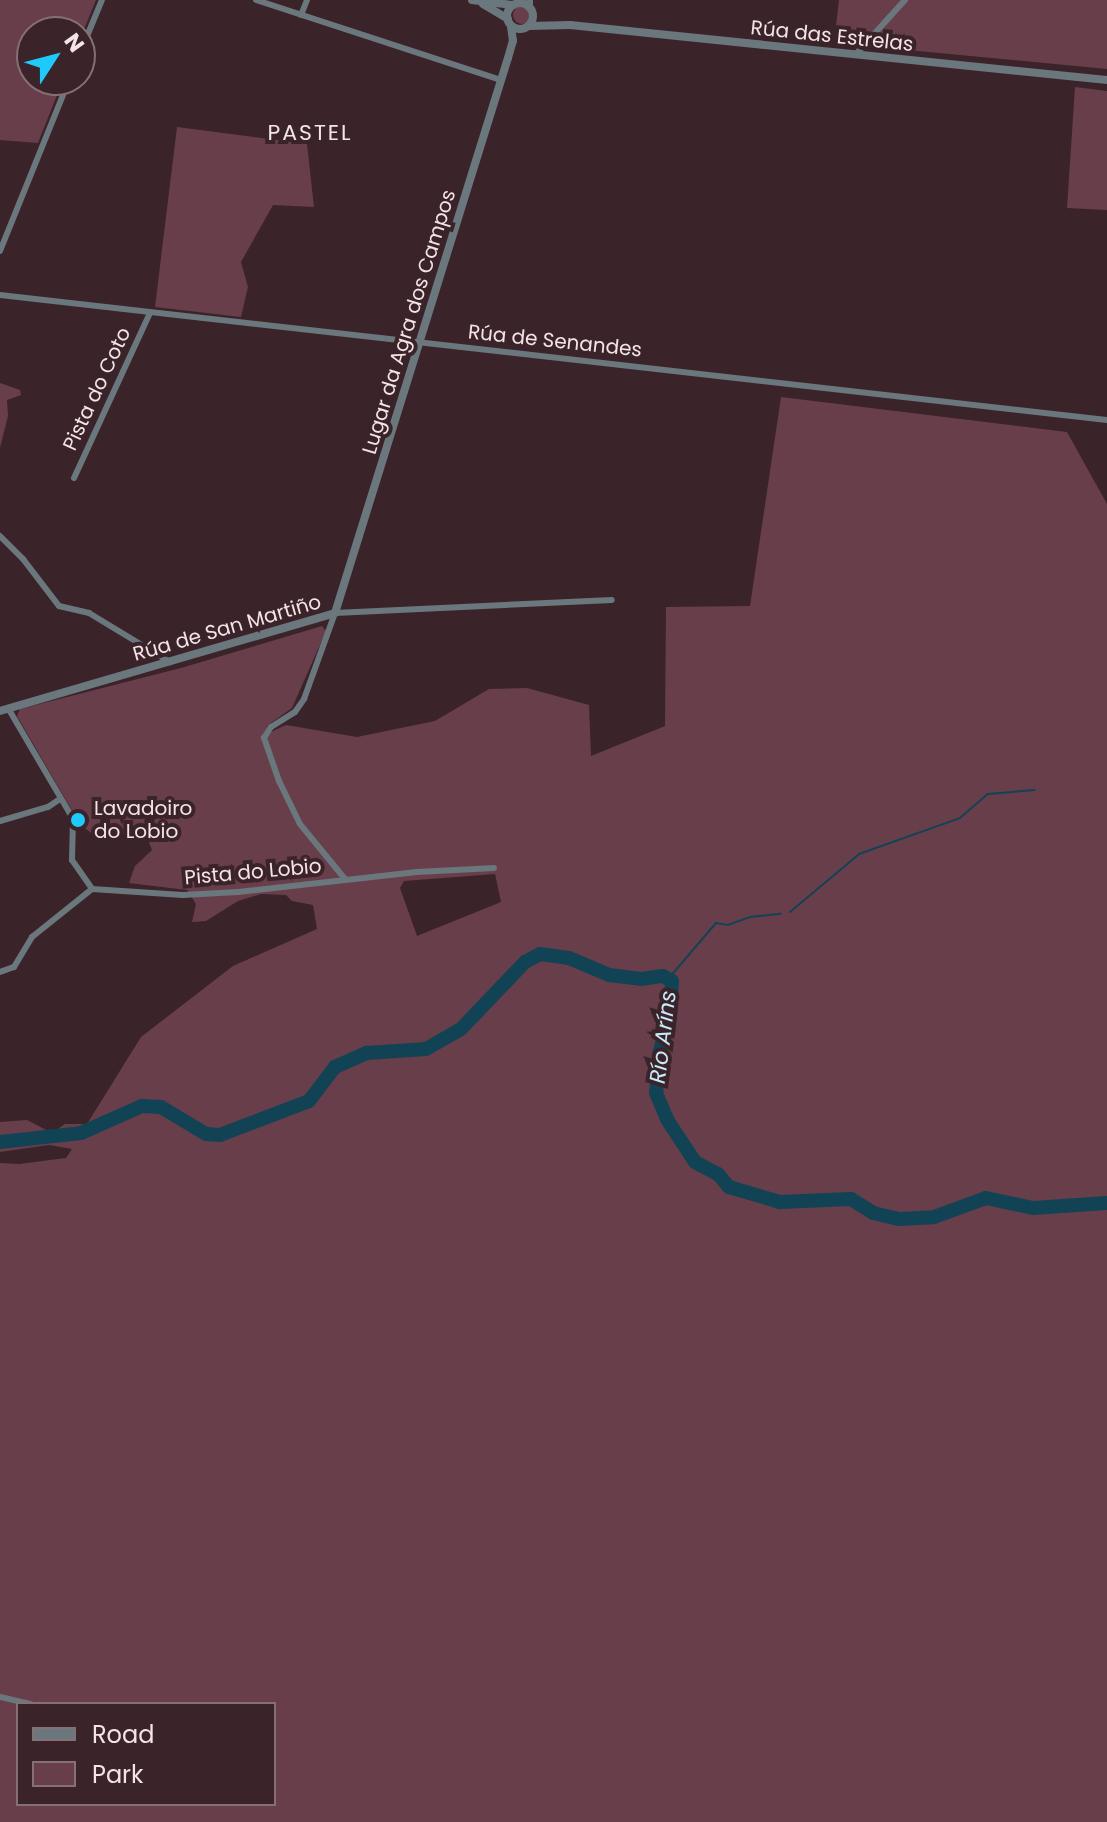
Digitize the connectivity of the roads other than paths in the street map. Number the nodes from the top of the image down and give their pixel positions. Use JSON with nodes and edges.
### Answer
{"nodes":[{"id":1,"x":256,"y":0,"type":"edge"},
{"id":2,"x":307,"y":0,"type":"edge"},
{"id":3,"x":472,"y":0,"type":"edge"},
{"id":4,"x":905,"y":0,"type":"edge"},
{"id":5,"x":482,"y":3,"type":"junction"},
{"id":6,"x":516,"y":3,"type":"edge"},
{"id":7,"x":531,"y":7,"type":"edge"},
{"id":8,"x":301,"y":15,"type":"junction"},
{"id":9,"x":509,"y":22,"type":"junction"},
{"id":10,"x":554,"y":23,"type":"junction"},
{"id":11,"x":526,"y":28,"type":"junction"},
{"id":12,"x":513,"y":41,"type":"junction"},
{"id":13,"x":856,"y":54,"type":"junction"},
{"id":14,"x":501,"y":80,"type":"junction"},
{"id":15,"x":1107,"y":80,"type":"edge"},
{"id":16,"x":63,"y":96,"type":"edge"},
{"id":17,"x":0,"y":251,"type":"edge"},
{"id":18,"x":0,"y":295,"type":"edge"},
{"id":19,"x":150,"y":313,"type":"junction"},
{"id":20,"x":419,"y":342,"type":"junction"},
{"id":21,"x":1107,"y":420,"type":"edge"},
{"id":22,"x":74,"y":478,"type":"dead end"},
{"id":23,"x":0,"y":536,"type":"edge"},
{"id":24,"x":612,"y":600,"type":"dead end"},
{"id":25,"x":335,"y":613,"type":"junction"},
{"id":26,"x":170,"y":662,"type":"junction"},
{"id":27,"x":4,"y":710,"type":"edge"},
{"id":28,"x":60,"y":799,"type":"junction"},
{"id":29,"x":0,"y":821,"type":"edge"},
{"id":30,"x":494,"y":868,"type":"dead end"},
{"id":31,"x":345,"y":879,"type":"junction"},
{"id":32,"x":92,"y":889,"type":"junction"},
{"id":33,"x":0,"y":972,"type":"edge"},
{"id":34,"x":0,"y":1697,"type":"edge"},
{"id":35,"x":22,"y":1702,"type":"edge"}],
"edges":[{"from":1,"to":8,"type":"street"},
{"from":2,"to":8,"type":"street"},
{"from":3,"to":5,"type":"street"},
{"from":4,"to":13,"type":"street"},
{"from":5,"to":6,"type":"street"},
{"from":5,"to":9,"type":"street"},
{"from":6,"to":7,"type":"street","name":"Rúa das Estrelas"},
{"from":6,"to":9,"type":"street"},
{"from":7,"to":10,"type":"street","name":"Rúa das Estrelas"},
{"from":7,"to":11,"type":"street"},
{"from":8,"to":14,"type":"street"},
{"from":9,"to":11,"type":"street"},
{"from":9,"to":12,"type":"street","name":"Lugar da Agra dos Campos"},
{"from":10,"to":11,"type":"street","name":"Rúa das Estrelas"},
{"from":10,"to":13,"type":"street","name":"Rúa das Estrelas"},
{"from":11,"to":12,"type":"street","name":"Lugar da Agra dos Campos"},
{"from":12,"to":14,"type":"street","name":"Lugar da Agra dos Campos"},
{"from":13,"to":15,"type":"street","name":"Rúa das Estrelas"},
{"from":14,"to":20,"type":"street","name":"Lugar da Agra dos Campos"},
{"from":16,"to":17,"type":"street"},
{"from":18,"to":19,"type":"street","name":"Rúa de Senandes"},
{"from":19,"to":20,"type":"street","name":"Rúa de Senandes"},
{"from":19,"to":22,"type":"street","name":"Pista do Coto"},
{"from":20,"to":21,"type":"street","name":"Rúa de Senandes"},
{"from":20,"to":25,"type":"street","name":"Lugar da Agra dos Campos"},
{"from":23,"to":26,"type":"street"},
{"from":24,"to":25,"type":"street","name":"Rúa de San Martiño"},
{"from":25,"to":26,"type":"street","name":"Rúa de San Martiño"},
{"from":25,"to":31,"type":"street"},
{"from":26,"to":27,"type":"street","name":"Rúa de San Martiño"},
{"from":27,"to":28,"type":"street"},
{"from":28,"to":29,"type":"street"},
{"from":28,"to":32,"type":"street"},
{"from":30,"to":31,"type":"street","name":"Pista do Lobio"},
{"from":31,"to":32,"type":"street","name":"Pista do Lobio"},
{"from":32,"to":33,"type":"street"},
{"from":34,"to":35,"type":"street"}]}
